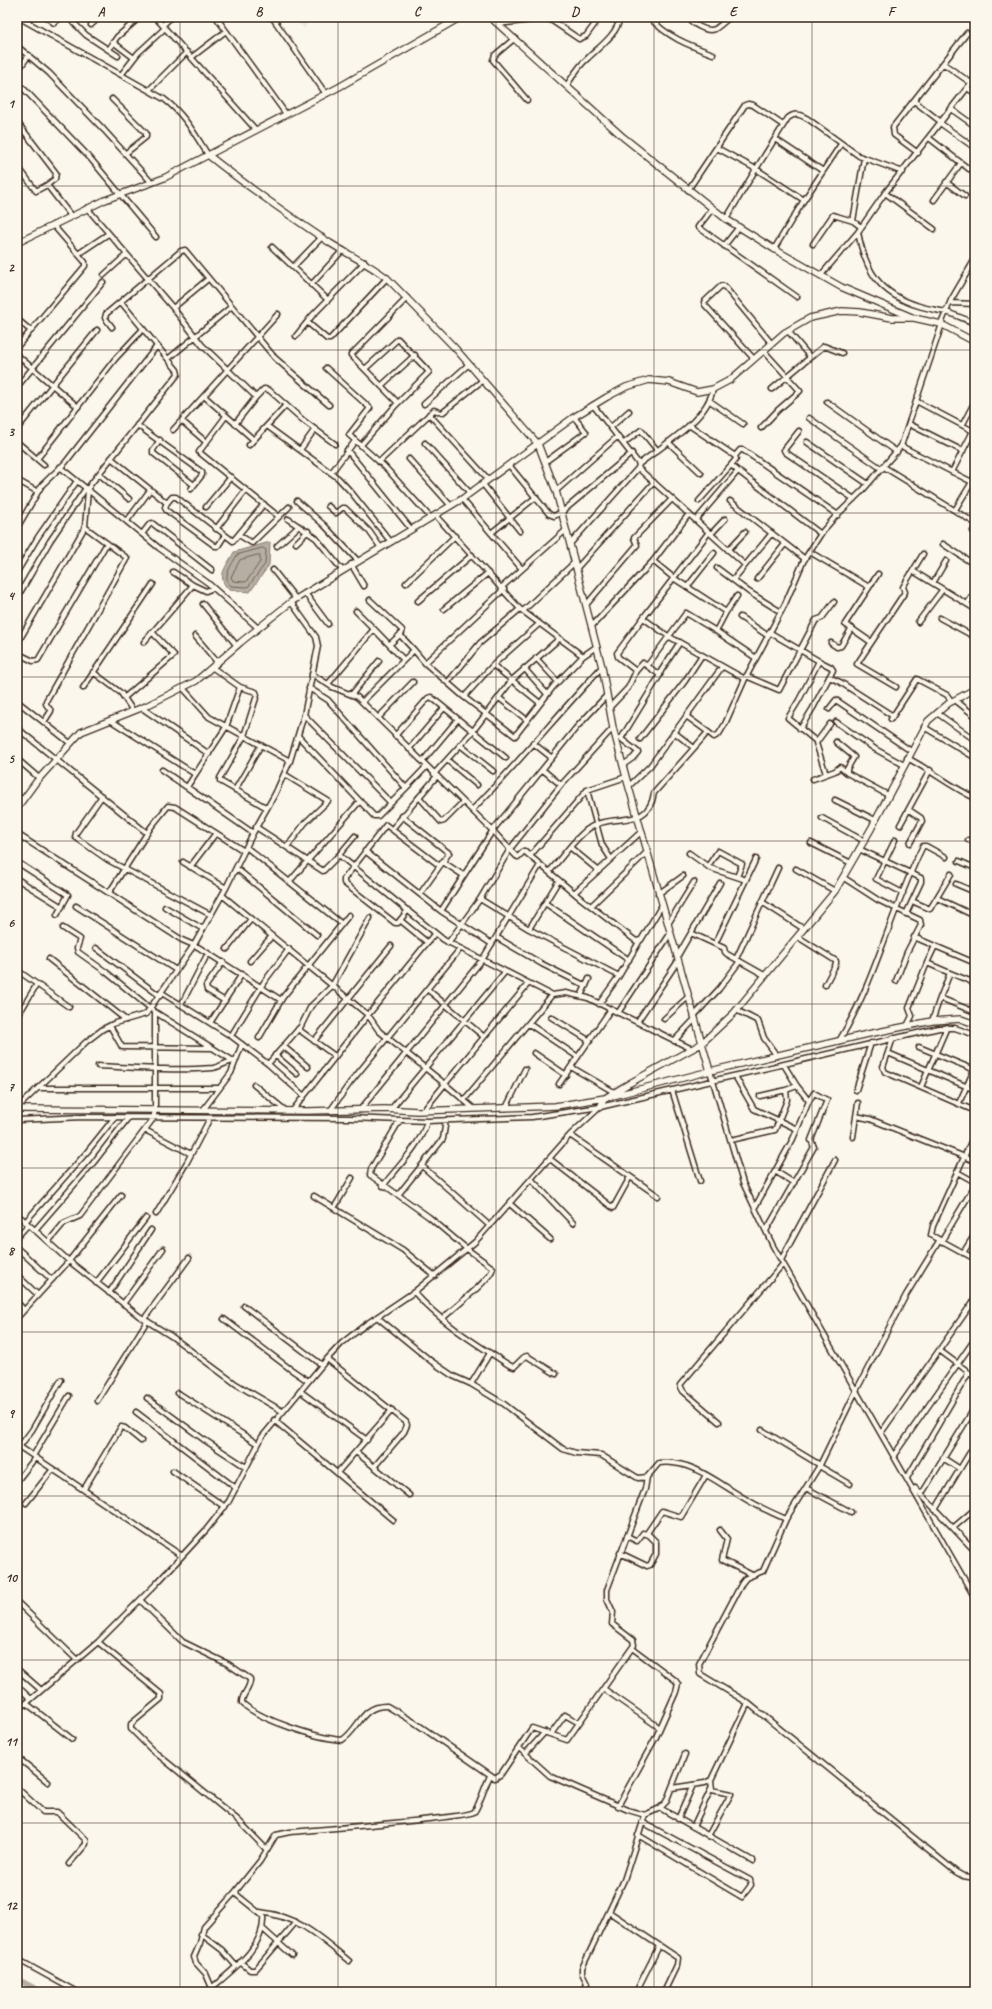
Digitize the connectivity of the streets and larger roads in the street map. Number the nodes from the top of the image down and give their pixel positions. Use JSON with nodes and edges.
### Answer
{"nodes":[{"id":1,"x":18,"y":17,"type":"edge"},
{"id":2,"x":46,"y":17,"type":"edge"},
{"id":3,"x":61,"y":17,"type":"edge"},
{"id":4,"x":68,"y":17,"type":"edge"},
{"id":5,"x":100,"y":17,"type":"edge"},
{"id":6,"x":140,"y":17,"type":"edge"},
{"id":7,"x":155,"y":17,"type":"edge"},
{"id":8,"x":171,"y":17,"type":"edge"},
{"id":9,"x":216,"y":17,"type":"edge"},
{"id":10,"x":272,"y":17,"type":"edge"},
{"id":11,"x":461,"y":17,"type":"edge"},
{"id":12,"x":490,"y":17,"type":"edge"},
{"id":13,"x":556,"y":17,"type":"edge"},
{"id":14,"x":600,"y":17,"type":"edge"},
{"id":15,"x":620,"y":17,"type":"edge"},
{"id":16,"x":649,"y":17,"type":"edge"},
{"id":17,"x":687,"y":17,"type":"edge"},
{"id":18,"x":730,"y":17,"type":"edge"},
{"id":19,"x":548,"y":18,"type":"junction"},
{"id":20,"x":498,"y":24,"type":"junction"},
{"id":21,"x":91,"y":25,"type":"dead end"},
{"id":22,"x":164,"y":26,"type":"junction"},
{"id":23,"x":226,"y":31,"type":"junction"},
{"id":24,"x":967,"y":33,"type":"dead end"},
{"id":25,"x":515,"y":38,"type":"junction"},
{"id":26,"x":113,"y":42,"type":"junction"},
{"id":27,"x":17,"y":46,"type":"edge"},
{"id":28,"x":109,"y":49,"type":"junction"},
{"id":29,"x":187,"y":52,"type":"junction"},
{"id":30,"x":713,"y":54,"type":"dead end"},
{"id":31,"x":29,"y":55,"type":"junction"},
{"id":32,"x":118,"y":56,"type":"dead end"},
{"id":33,"x":192,"y":57,"type":"junction"},
{"id":34,"x":134,"y":58,"type":"junction"},
{"id":35,"x":944,"y":64,"type":"junction"},
{"id":36,"x":17,"y":70,"type":"edge"},
{"id":37,"x":121,"y":75,"type":"junction"},
{"id":38,"x":975,"y":78,"type":"edge"},
{"id":39,"x":971,"y":83,"type":"junction"},
{"id":40,"x":567,"y":85,"type":"junction"},
{"id":41,"x":23,"y":88,"type":"dead end"},
{"id":42,"x":967,"y":88,"type":"junction"},
{"id":43,"x":149,"y":90,"type":"junction"},
{"id":44,"x":975,"y":93,"type":"edge"},
{"id":45,"x":326,"y":94,"type":"junction"},
{"id":46,"x":112,"y":99,"type":"dead end"},
{"id":47,"x":527,"y":100,"type":"dead end"},
{"id":48,"x":914,"y":101,"type":"junction"},
{"id":49,"x":951,"y":109,"type":"junction"},
{"id":50,"x":286,"y":114,"type":"junction"},
{"id":51,"x":17,"y":122,"type":"edge"},
{"id":52,"x":941,"y":122,"type":"junction"},
{"id":53,"x":783,"y":125,"type":"junction"},
{"id":54,"x":975,"y":126,"type":"edge"},
{"id":55,"x":256,"y":130,"type":"junction"},
{"id":56,"x":929,"y":138,"type":"junction"},
{"id":57,"x":775,"y":139,"type":"junction"},
{"id":58,"x":841,"y":144,"type":"junction"},
{"id":59,"x":717,"y":148,"type":"junction"},
{"id":60,"x":975,"y":148,"type":"edge"},
{"id":61,"x":126,"y":153,"type":"junction"},
{"id":62,"x":918,"y":153,"type":"junction"},
{"id":63,"x":208,"y":155,"type":"junction"},
{"id":64,"x":864,"y":158,"type":"junction"},
{"id":65,"x":961,"y":163,"type":"junction"},
{"id":66,"x":17,"y":165,"type":"edge"},
{"id":67,"x":756,"y":169,"type":"junction"},
{"id":68,"x":970,"y":169,"type":"dead end"},
{"id":69,"x":823,"y":171,"type":"junction"},
{"id":70,"x":903,"y":172,"type":"junction"},
{"id":71,"x":946,"y":182,"type":"junction"},
{"id":72,"x":152,"y":183,"type":"junction"},
{"id":73,"x":47,"y":185,"type":"junction"},
{"id":74,"x":688,"y":190,"type":"junction"},
{"id":75,"x":885,"y":193,"type":"junction"},
{"id":76,"x":120,"y":195,"type":"junction"},
{"id":77,"x":965,"y":196,"type":"dead end"},
{"id":78,"x":804,"y":200,"type":"junction"},
{"id":79,"x":934,"y":200,"type":"dead end"},
{"id":80,"x":87,"y":208,"type":"junction"},
{"id":81,"x":712,"y":209,"type":"junction"},
{"id":82,"x":71,"y":216,"type":"junction"},
{"id":83,"x":726,"y":219,"type":"junction"},
{"id":84,"x":853,"y":221,"type":"junction"},
{"id":85,"x":53,"y":225,"type":"junction"},
{"id":86,"x":738,"y":227,"type":"junction"},
{"id":87,"x":861,"y":227,"type":"junction"},
{"id":88,"x":934,"y":229,"type":"dead end"},
{"id":89,"x":858,"y":232,"type":"junction"},
{"id":90,"x":108,"y":234,"type":"junction"},
{"id":91,"x":156,"y":237,"type":"dead end"},
{"id":92,"x":322,"y":237,"type":"junction"},
{"id":93,"x":17,"y":243,"type":"edge"},
{"id":94,"x":813,"y":244,"type":"dead end"},
{"id":95,"x":724,"y":246,"type":"junction"},
{"id":96,"x":272,"y":247,"type":"dead end"},
{"id":97,"x":774,"y":249,"type":"junction"},
{"id":98,"x":343,"y":250,"type":"junction"},
{"id":99,"x":78,"y":254,"type":"junction"},
{"id":100,"x":126,"y":255,"type":"junction"},
{"id":101,"x":975,"y":259,"type":"edge"},
{"id":102,"x":365,"y":262,"type":"junction"},
{"id":103,"x":293,"y":267,"type":"junction"},
{"id":104,"x":104,"y":275,"type":"dead end"},
{"id":105,"x":821,"y":275,"type":"junction"},
{"id":106,"x":387,"y":278,"type":"junction"},
{"id":107,"x":208,"y":279,"type":"junction"},
{"id":108,"x":148,"y":280,"type":"junction"},
{"id":109,"x":103,"y":282,"type":"dead end"},
{"id":110,"x":312,"y":285,"type":"junction"},
{"id":111,"x":797,"y":297,"type":"dead end"},
{"id":112,"x":407,"y":298,"type":"junction"},
{"id":113,"x":328,"y":300,"type":"junction"},
{"id":114,"x":122,"y":302,"type":"junction"},
{"id":115,"x":950,"y":303,"type":"junction"},
{"id":116,"x":975,"y":304,"type":"edge"},
{"id":117,"x":231,"y":307,"type":"junction"},
{"id":118,"x":172,"y":308,"type":"junction"},
{"id":119,"x":946,"y":312,"type":"junction"},
{"id":120,"x":278,"y":314,"type":"dead end"},
{"id":121,"x":17,"y":318,"type":"edge"},
{"id":122,"x":914,"y":318,"type":"junction"},
{"id":123,"x":307,"y":322,"type":"junction"},
{"id":124,"x":975,"y":323,"type":"edge"},
{"id":125,"x":941,"y":324,"type":"junction"},
{"id":126,"x":112,"y":327,"type":"dead end"},
{"id":127,"x":143,"y":329,"type":"junction"},
{"id":128,"x":97,"y":330,"type":"dead end"},
{"id":129,"x":31,"y":331,"type":"junction"},
{"id":130,"x":788,"y":331,"type":"junction"},
{"id":131,"x":195,"y":336,"type":"junction"},
{"id":132,"x":296,"y":336,"type":"dead end"},
{"id":133,"x":258,"y":337,"type":"junction"},
{"id":134,"x":975,"y":342,"type":"edge"},
{"id":135,"x":772,"y":344,"type":"junction"},
{"id":136,"x":157,"y":346,"type":"junction"},
{"id":137,"x":17,"y":347,"type":"edge"},
{"id":138,"x":764,"y":351,"type":"junction"},
{"id":139,"x":842,"y":354,"type":"dead end"},
{"id":140,"x":17,"y":355,"type":"edge"},
{"id":141,"x":415,"y":355,"type":"junction"},
{"id":142,"x":810,"y":357,"type":"junction"},
{"id":143,"x":168,"y":359,"type":"junction"},
{"id":144,"x":754,"y":359,"type":"junction"},
{"id":145,"x":469,"y":364,"type":"junction"},
{"id":146,"x":32,"y":368,"type":"junction"},
{"id":147,"x":326,"y":368,"type":"dead end"},
{"id":148,"x":365,"y":369,"type":"junction"},
{"id":149,"x":227,"y":371,"type":"junction"},
{"id":150,"x":787,"y":376,"type":"junction"},
{"id":151,"x":483,"y":380,"type":"junction"},
{"id":152,"x":53,"y":386,"type":"junction"},
{"id":153,"x":381,"y":386,"type":"junction"},
{"id":154,"x":17,"y":387,"type":"edge"},
{"id":155,"x":713,"y":389,"type":"junction"},
{"id":156,"x":772,"y":389,"type":"dead end"},
{"id":157,"x":204,"y":396,"type":"junction"},
{"id":158,"x":256,"y":397,"type":"junction"},
{"id":159,"x":710,"y":400,"type":"junction"},
{"id":160,"x":916,"y":401,"type":"junction"},
{"id":161,"x":975,"y":401,"type":"edge"},
{"id":162,"x":827,"y":402,"type":"dead end"},
{"id":163,"x":398,"y":403,"type":"junction"},
{"id":164,"x":424,"y":404,"type":"dead end"},
{"id":165,"x":286,"y":405,"type":"junction"},
{"id":166,"x":329,"y":405,"type":"dead end"},
{"id":167,"x":593,"y":406,"type":"junction"},
{"id":168,"x":78,"y":407,"type":"junction"},
{"id":169,"x":629,"y":411,"type":"dead end"},
{"id":170,"x":429,"y":414,"type":"junction"},
{"id":171,"x":226,"y":416,"type":"junction"},
{"id":172,"x":574,"y":417,"type":"junction"},
{"id":173,"x":809,"y":418,"type":"dead end"},
{"id":174,"x":182,"y":421,"type":"junction"},
{"id":175,"x":235,"y":424,"type":"junction"},
{"id":176,"x":743,"y":424,"type":"dead end"},
{"id":177,"x":909,"y":424,"type":"junction"},
{"id":178,"x":962,"y":424,"type":"junction"},
{"id":179,"x":137,"y":425,"type":"junction"},
{"id":180,"x":689,"y":425,"type":"junction"},
{"id":181,"x":267,"y":426,"type":"junction"},
{"id":182,"x":611,"y":427,"type":"junction"},
{"id":183,"x":762,"y":428,"type":"dead end"},
{"id":184,"x":17,"y":429,"type":"edge"},
{"id":185,"x":315,"y":429,"type":"junction"},
{"id":186,"x":173,"y":430,"type":"dead end"},
{"id":187,"x":799,"y":431,"type":"dead end"},
{"id":188,"x":974,"y":431,"type":"edge"},
{"id":189,"x":618,"y":436,"type":"junction"},
{"id":190,"x":160,"y":440,"type":"junction"},
{"id":191,"x":254,"y":440,"type":"junction"},
{"id":192,"x":355,"y":441,"type":"junction"},
{"id":193,"x":17,"y":442,"type":"edge"},
{"id":194,"x":206,"y":442,"type":"junction"},
{"id":195,"x":668,"y":442,"type":"junction"},
{"id":196,"x":807,"y":442,"type":"dead end"},
{"id":197,"x":425,"y":443,"type":"dead end"},
{"id":198,"x":624,"y":443,"type":"junction"},
{"id":199,"x":335,"y":444,"type":"dead end"},
{"id":200,"x":538,"y":444,"type":"junction"},
{"id":201,"x":249,"y":445,"type":"dead end"},
{"id":202,"x":361,"y":445,"type":"junction"},
{"id":203,"x":902,"y":446,"type":"junction"},
{"id":204,"x":300,"y":450,"type":"junction"},
{"id":205,"x":347,"y":450,"type":"junction"},
{"id":206,"x":657,"y":450,"type":"junction"},
{"id":207,"x":963,"y":451,"type":"junction"},
{"id":208,"x":897,"y":452,"type":"junction"},
{"id":209,"x":632,"y":453,"type":"junction"},
{"id":210,"x":735,"y":456,"type":"junction"},
{"id":211,"x":111,"y":458,"type":"junction"},
{"id":212,"x":37,"y":459,"type":"junction"},
{"id":213,"x":409,"y":459,"type":"dead end"},
{"id":214,"x":379,"y":462,"type":"junction"},
{"id":215,"x":545,"y":462,"type":"junction"},
{"id":216,"x":44,"y":465,"type":"dead end"},
{"id":217,"x":509,"y":465,"type":"junction"},
{"id":218,"x":731,"y":465,"type":"junction"},
{"id":219,"x":639,"y":466,"type":"junction"},
{"id":220,"x":60,"y":467,"type":"junction"},
{"id":221,"x":883,"y":468,"type":"junction"},
{"id":222,"x":738,"y":471,"type":"junction"},
{"id":223,"x":952,"y":472,"type":"junction"},
{"id":224,"x":331,"y":473,"type":"junction"},
{"id":225,"x":701,"y":473,"type":"dead end"},
{"id":226,"x":99,"y":474,"type":"junction"},
{"id":227,"x":231,"y":477,"type":"junction"},
{"id":228,"x":488,"y":479,"type":"junction"},
{"id":229,"x":17,"y":480,"type":"edge"},
{"id":230,"x":77,"y":480,"type":"junction"},
{"id":231,"x":974,"y":480,"type":"edge"},
{"id":232,"x":654,"y":482,"type":"junction"},
{"id":233,"x":482,"y":483,"type":"junction"},
{"id":234,"x":868,"y":484,"type":"junction"},
{"id":235,"x":87,"y":489,"type":"junction"},
{"id":236,"x":150,"y":490,"type":"junction"},
{"id":237,"x":246,"y":490,"type":"junction"},
{"id":238,"x":556,"y":491,"type":"junction"},
{"id":239,"x":38,"y":492,"type":"junction"},
{"id":240,"x":470,"y":493,"type":"junction"},
{"id":241,"x":536,"y":497,"type":"junction"},
{"id":242,"x":129,"y":499,"type":"dead end"},
{"id":243,"x":462,"y":499,"type":"junction"},
{"id":244,"x":672,"y":499,"type":"junction"},
{"id":245,"x":854,"y":499,"type":"junction"},
{"id":246,"x":297,"y":501,"type":"dead end"},
{"id":247,"x":730,"y":501,"type":"dead end"},
{"id":248,"x":699,"y":502,"type":"dead end"},
{"id":249,"x":167,"y":503,"type":"junction"},
{"id":250,"x":264,"y":504,"type":"junction"},
{"id":251,"x":328,"y":506,"type":"dead end"},
{"id":252,"x":451,"y":506,"type":"junction"},
{"id":253,"x":206,"y":507,"type":"dead end"},
{"id":254,"x":289,"y":507,"type":"dead end"},
{"id":255,"x":955,"y":510,"type":"junction"},
{"id":256,"x":562,"y":512,"type":"junction"},
{"id":257,"x":689,"y":514,"type":"junction"},
{"id":258,"x":838,"y":515,"type":"junction"},
{"id":259,"x":278,"y":516,"type":"junction"},
{"id":260,"x":433,"y":517,"type":"junction"},
{"id":261,"x":509,"y":517,"type":"junction"},
{"id":262,"x":288,"y":519,"type":"dead end"},
{"id":263,"x":725,"y":519,"type":"dead end"},
{"id":264,"x":696,"y":520,"type":"junction"},
{"id":265,"x":127,"y":521,"type":"junction"},
{"id":266,"x":975,"y":523,"type":"edge"},
{"id":267,"x":300,"y":526,"type":"junction"},
{"id":268,"x":85,"y":527,"type":"junction"},
{"id":269,"x":17,"y":528,"type":"edge"},
{"id":270,"x":216,"y":528,"type":"junction"},
{"id":271,"x":975,"y":528,"type":"edge"},
{"id":272,"x":411,"y":529,"type":"junction"},
{"id":273,"x":566,"y":530,"type":"junction"},
{"id":274,"x":308,"y":531,"type":"junction"},
{"id":275,"x":520,"y":531,"type":"dead end"},
{"id":276,"x":745,"y":532,"type":"dead end"},
{"id":277,"x":491,"y":533,"type":"junction"},
{"id":278,"x":710,"y":533,"type":"junction"},
{"id":279,"x":975,"y":533,"type":"edge"},
{"id":280,"x":142,"y":534,"type":"junction"},
{"id":281,"x":772,"y":534,"type":"junction"},
{"id":282,"x":821,"y":534,"type":"junction"},
{"id":283,"x":225,"y":535,"type":"junction"},
{"id":284,"x":239,"y":535,"type":"junction"},
{"id":285,"x":455,"y":536,"type":"junction"},
{"id":286,"x":391,"y":542,"type":"junction"},
{"id":287,"x":107,"y":543,"type":"junction"},
{"id":288,"x":296,"y":543,"type":"dead end"},
{"id":289,"x":570,"y":544,"type":"junction"},
{"id":290,"x":785,"y":544,"type":"junction"},
{"id":291,"x":943,"y":544,"type":"dead end"},
{"id":292,"x":277,"y":546,"type":"dead end"},
{"id":293,"x":381,"y":548,"type":"junction"},
{"id":294,"x":728,"y":550,"type":"junction"},
{"id":295,"x":810,"y":552,"type":"junction"},
{"id":296,"x":714,"y":554,"type":"dead end"},
{"id":297,"x":923,"y":554,"type":"dead end"},
{"id":298,"x":472,"y":555,"type":"junction"},
{"id":299,"x":805,"y":559,"type":"junction"},
{"id":300,"x":358,"y":561,"type":"junction"},
{"id":301,"x":653,"y":561,"type":"junction"},
{"id":302,"x":946,"y":561,"type":"dead end"},
{"id":303,"x":575,"y":562,"type":"junction"},
{"id":304,"x":351,"y":564,"type":"junction"},
{"id":305,"x":744,"y":565,"type":"junction"},
{"id":306,"x":975,"y":565,"type":"edge"},
{"id":307,"x":717,"y":568,"type":"dead end"},
{"id":308,"x":522,"y":569,"type":"junction"},
{"id":309,"x":576,"y":569,"type":"junction"},
{"id":310,"x":212,"y":570,"type":"dead end"},
{"id":311,"x":273,"y":570,"type":"dead end"},
{"id":312,"x":342,"y":570,"type":"junction"},
{"id":313,"x":913,"y":571,"type":"junction"},
{"id":314,"x":17,"y":572,"type":"edge"},
{"id":315,"x":173,"y":572,"type":"dead end"},
{"id":316,"x":488,"y":573,"type":"junction"},
{"id":317,"x":878,"y":574,"type":"dead end"},
{"id":318,"x":674,"y":579,"type":"junction"},
{"id":319,"x":733,"y":580,"type":"junction"},
{"id":320,"x":757,"y":580,"type":"dead end"},
{"id":321,"x":406,"y":583,"type":"dead end"},
{"id":322,"x":933,"y":583,"type":"junction"},
{"id":323,"x":153,"y":584,"type":"dead end"},
{"id":324,"x":193,"y":585,"type":"junction"},
{"id":325,"x":364,"y":586,"type":"dead end"},
{"id":326,"x":687,"y":587,"type":"junction"},
{"id":327,"x":869,"y":587,"type":"junction"},
{"id":328,"x":213,"y":588,"type":"junction"},
{"id":329,"x":503,"y":588,"type":"junction"},
{"id":330,"x":943,"y":589,"type":"junction"},
{"id":331,"x":975,"y":592,"type":"edge"},
{"id":332,"x":305,"y":593,"type":"junction"},
{"id":333,"x":737,"y":596,"type":"dead end"},
{"id":334,"x":17,"y":598,"type":"edge"},
{"id":335,"x":370,"y":600,"type":"dead end"},
{"id":336,"x":293,"y":601,"type":"junction"},
{"id":337,"x":418,"y":602,"type":"dead end"},
{"id":338,"x":834,"y":602,"type":"dead end"},
{"id":339,"x":203,"y":604,"type":"dead end"},
{"id":340,"x":967,"y":604,"type":"junction"},
{"id":341,"x":586,"y":605,"type":"junction"},
{"id":342,"x":444,"y":609,"type":"dead end"},
{"id":343,"x":975,"y":609,"type":"edge"},
{"id":344,"x":521,"y":610,"type":"junction"},
{"id":345,"x":356,"y":611,"type":"dead end"},
{"id":346,"x":726,"y":612,"type":"junction"},
{"id":347,"x":781,"y":612,"type":"junction"},
{"id":348,"x":740,"y":616,"type":"dead end"},
{"id":349,"x":643,"y":618,"type":"junction"},
{"id":350,"x":940,"y":618,"type":"dead end"},
{"id":351,"x":918,"y":622,"type":"dead end"},
{"id":352,"x":328,"y":624,"type":"dead end"},
{"id":353,"x":539,"y":624,"type":"junction"},
{"id":354,"x":592,"y":626,"type":"junction"},
{"id":355,"x":258,"y":628,"type":"junction"},
{"id":356,"x":374,"y":629,"type":"junction"},
{"id":357,"x":851,"y":629,"type":"junction"},
{"id":358,"x":716,"y":631,"type":"junction"},
{"id":359,"x":152,"y":632,"type":"junction"},
{"id":360,"x":768,"y":634,"type":"junction"},
{"id":361,"x":400,"y":635,"type":"junction"},
{"id":362,"x":195,"y":636,"type":"dead end"},
{"id":363,"x":668,"y":636,"type":"junction"},
{"id":364,"x":975,"y":637,"type":"edge"},
{"id":365,"x":559,"y":638,"type":"junction"},
{"id":366,"x":144,"y":642,"type":"dead end"},
{"id":367,"x":680,"y":642,"type":"junction"},
{"id":368,"x":871,"y":642,"type":"junction"},
{"id":369,"x":831,"y":643,"type":"dead end"},
{"id":370,"x":17,"y":644,"type":"edge"},
{"id":371,"x":390,"y":644,"type":"junction"},
{"id":372,"x":237,"y":646,"type":"junction"},
{"id":373,"x":596,"y":647,"type":"junction"},
{"id":374,"x":800,"y":649,"type":"junction"},
{"id":375,"x":414,"y":650,"type":"junction"},
{"id":376,"x":17,"y":653,"type":"edge"},
{"id":377,"x":702,"y":655,"type":"junction"},
{"id":378,"x":583,"y":656,"type":"junction"},
{"id":379,"x":536,"y":658,"type":"junction"},
{"id":380,"x":756,"y":658,"type":"junction"},
{"id":381,"x":404,"y":660,"type":"junction"},
{"id":382,"x":379,"y":661,"type":"dead end"},
{"id":383,"x":819,"y":661,"type":"junction"},
{"id":384,"x":425,"y":663,"type":"junction"},
{"id":385,"x":215,"y":665,"type":"junction"},
{"id":386,"x":493,"y":665,"type":"junction"},
{"id":387,"x":647,"y":666,"type":"junction"},
{"id":388,"x":602,"y":667,"type":"junction"},
{"id":389,"x":524,"y":668,"type":"junction"},
{"id":390,"x":722,"y":668,"type":"junction"},
{"id":391,"x":636,"y":671,"type":"junction"},
{"id":392,"x":93,"y":672,"type":"junction"},
{"id":393,"x":312,"y":674,"type":"junction"},
{"id":394,"x":660,"y":676,"type":"junction"},
{"id":395,"x":829,"y":677,"type":"junction"},
{"id":396,"x":746,"y":678,"type":"junction"},
{"id":397,"x":512,"y":680,"type":"junction"},
{"id":398,"x":413,"y":682,"type":"dead end"},
{"id":399,"x":448,"y":682,"type":"junction"},
{"id":400,"x":558,"y":682,"type":"junction"},
{"id":401,"x":328,"y":684,"type":"junction"},
{"id":402,"x":240,"y":687,"type":"junction"},
{"id":403,"x":896,"y":687,"type":"dead end"},
{"id":404,"x":83,"y":688,"type":"dead end"},
{"id":405,"x":183,"y":688,"type":"junction"},
{"id":406,"x":309,"y":688,"type":"junction"},
{"id":407,"x":975,"y":689,"type":"edge"},
{"id":408,"x":352,"y":694,"type":"junction"},
{"id":409,"x":547,"y":694,"type":"junction"},
{"id":410,"x":608,"y":695,"type":"junction"},
{"id":411,"x":125,"y":697,"type":"junction"},
{"id":412,"x":464,"y":697,"type":"junction"},
{"id":413,"x":499,"y":698,"type":"junction"},
{"id":414,"x":17,"y":701,"type":"edge"},
{"id":415,"x":953,"y":701,"type":"junction"},
{"id":416,"x":362,"y":702,"type":"junction"},
{"id":417,"x":540,"y":703,"type":"junction"},
{"id":418,"x":610,"y":707,"type":"junction"},
{"id":419,"x":142,"y":708,"type":"junction"},
{"id":420,"x":444,"y":708,"type":"junction"},
{"id":421,"x":829,"y":709,"type":"dead end"},
{"id":422,"x":133,"y":711,"type":"junction"},
{"id":423,"x":937,"y":713,"type":"junction"},
{"id":424,"x":486,"y":714,"type":"junction"},
{"id":425,"x":304,"y":715,"type":"junction"},
{"id":426,"x":686,"y":716,"type":"junction"},
{"id":427,"x":975,"y":716,"type":"edge"},
{"id":428,"x":378,"y":718,"type":"junction"},
{"id":429,"x":458,"y":719,"type":"junction"},
{"id":430,"x":110,"y":720,"type":"junction"},
{"id":431,"x":526,"y":720,"type":"junction"},
{"id":432,"x":44,"y":722,"type":"junction"},
{"id":433,"x":836,"y":722,"type":"dead end"},
{"id":434,"x":830,"y":724,"type":"dead end"},
{"id":435,"x":226,"y":727,"type":"junction"},
{"id":436,"x":924,"y":727,"type":"junction"},
{"id":437,"x":17,"y":728,"type":"edge"},
{"id":438,"x":613,"y":728,"type":"junction"},
{"id":439,"x":800,"y":729,"type":"junction"},
{"id":440,"x":473,"y":731,"type":"junction"},
{"id":441,"x":674,"y":732,"type":"junction"},
{"id":442,"x":708,"y":732,"type":"junction"},
{"id":443,"x":244,"y":736,"type":"junction"},
{"id":444,"x":298,"y":736,"type":"junction"},
{"id":445,"x":395,"y":736,"type":"junction"},
{"id":446,"x":622,"y":737,"type":"junction"},
{"id":447,"x":640,"y":739,"type":"dead end"},
{"id":448,"x":616,"y":740,"type":"junction"},
{"id":449,"x":975,"y":740,"type":"edge"},
{"id":450,"x":817,"y":742,"type":"junction"},
{"id":451,"x":836,"y":742,"type":"dead end"},
{"id":452,"x":70,"y":743,"type":"junction"},
{"id":453,"x":533,"y":743,"type":"junction"},
{"id":454,"x":261,"y":745,"type":"junction"},
{"id":455,"x":460,"y":745,"type":"junction"},
{"id":456,"x":694,"y":748,"type":"junction"},
{"id":457,"x":409,"y":749,"type":"junction"},
{"id":458,"x":911,"y":751,"type":"junction"},
{"id":459,"x":209,"y":754,"type":"junction"},
{"id":460,"x":974,"y":757,"type":"edge"},
{"id":461,"x":56,"y":758,"type":"junction"},
{"id":462,"x":506,"y":758,"type":"dead end"},
{"id":463,"x":552,"y":758,"type":"junction"},
{"id":464,"x":908,"y":758,"type":"junction"},
{"id":465,"x":17,"y":759,"type":"edge"},
{"id":466,"x":447,"y":760,"type":"junction"},
{"id":467,"x":290,"y":761,"type":"junction"},
{"id":468,"x":422,"y":762,"type":"junction"},
{"id":469,"x":623,"y":765,"type":"junction"},
{"id":470,"x":904,"y":765,"type":"junction"},
{"id":471,"x":427,"y":766,"type":"junction"},
{"id":472,"x":162,"y":770,"type":"dead end"},
{"id":473,"x":543,"y":770,"type":"junction"},
{"id":474,"x":930,"y":770,"type":"junction"},
{"id":475,"x":493,"y":771,"type":"dead end"},
{"id":476,"x":846,"y":772,"type":"junction"},
{"id":477,"x":196,"y":774,"type":"junction"},
{"id":478,"x":284,"y":774,"type":"junction"},
{"id":479,"x":826,"y":774,"type":"junction"},
{"id":480,"x":436,"y":775,"type":"junction"},
{"id":481,"x":626,"y":777,"type":"junction"},
{"id":482,"x":39,"y":778,"type":"junction"},
{"id":483,"x":813,"y":778,"type":"dead end"},
{"id":484,"x":478,"y":785,"type":"dead end"},
{"id":485,"x":561,"y":785,"type":"junction"},
{"id":486,"x":628,"y":786,"type":"junction"},
{"id":487,"x":187,"y":787,"type":"junction"},
{"id":488,"x":406,"y":788,"type":"junction"},
{"id":489,"x":235,"y":790,"type":"junction"},
{"id":490,"x":586,"y":790,"type":"junction"},
{"id":491,"x":888,"y":795,"type":"junction"},
{"id":492,"x":17,"y":796,"type":"edge"},
{"id":493,"x":102,"y":796,"type":"junction"},
{"id":494,"x":419,"y":797,"type":"junction"},
{"id":495,"x":975,"y":798,"type":"edge"},
{"id":496,"x":23,"y":800,"type":"junction"},
{"id":497,"x":835,"y":800,"type":"dead end"},
{"id":498,"x":360,"y":801,"type":"junction"},
{"id":499,"x":463,"y":802,"type":"junction"},
{"id":500,"x":391,"y":803,"type":"junction"},
{"id":501,"x":17,"y":808,"type":"edge"},
{"id":502,"x":267,"y":808,"type":"junction"},
{"id":503,"x":472,"y":810,"type":"junction"},
{"id":504,"x":909,"y":810,"type":"junction"},
{"id":505,"x":402,"y":816,"type":"junction"},
{"id":506,"x":638,"y":818,"type":"junction"},
{"id":507,"x":822,"y":818,"type":"dead end"},
{"id":508,"x":876,"y":820,"type":"junction"},
{"id":509,"x":597,"y":825,"type":"junction"},
{"id":510,"x":900,"y":825,"type":"dead end"},
{"id":511,"x":256,"y":827,"type":"junction"},
{"id":512,"x":392,"y":829,"type":"junction"},
{"id":513,"x":493,"y":830,"type":"junction"},
{"id":514,"x":642,"y":831,"type":"junction"},
{"id":515,"x":147,"y":833,"type":"junction"},
{"id":516,"x":253,"y":833,"type":"junction"},
{"id":517,"x":17,"y":834,"type":"edge"},
{"id":518,"x":216,"y":834,"type":"junction"},
{"id":519,"x":355,"y":836,"type":"dead end"},
{"id":520,"x":895,"y":840,"type":"dead end"},
{"id":521,"x":968,"y":840,"type":"dead end"},
{"id":522,"x":864,"y":841,"type":"junction"},
{"id":523,"x":910,"y":842,"type":"dead end"},
{"id":524,"x":975,"y":842,"type":"edge"},
{"id":525,"x":810,"y":843,"type":"dead end"},
{"id":526,"x":286,"y":847,"type":"junction"},
{"id":527,"x":571,"y":848,"type":"junction"},
{"id":528,"x":245,"y":849,"type":"junction"},
{"id":529,"x":510,"y":849,"type":"junction"},
{"id":530,"x":859,"y":849,"type":"junction"},
{"id":531,"x":364,"y":851,"type":"junction"},
{"id":532,"x":646,"y":853,"type":"junction"},
{"id":533,"x":689,"y":853,"type":"dead end"},
{"id":534,"x":339,"y":855,"type":"junction"},
{"id":535,"x":530,"y":856,"type":"junction"},
{"id":536,"x":946,"y":857,"type":"dead end"},
{"id":537,"x":611,"y":859,"type":"junction"},
{"id":538,"x":756,"y":859,"type":"dead end"},
{"id":539,"x":307,"y":860,"type":"junction"},
{"id":540,"x":884,"y":860,"type":"junction"},
{"id":541,"x":959,"y":861,"type":"dead end"},
{"id":542,"x":17,"y":862,"type":"edge"},
{"id":543,"x":183,"y":862,"type":"dead end"},
{"id":544,"x":443,"y":862,"type":"junction"},
{"id":545,"x":851,"y":863,"type":"junction"},
{"id":546,"x":540,"y":865,"type":"junction"},
{"id":547,"x":190,"y":866,"type":"junction"},
{"id":548,"x":353,"y":866,"type":"junction"},
{"id":549,"x":440,"y":866,"type":"junction"},
{"id":550,"x":708,"y":866,"type":"junction"},
{"id":551,"x":236,"y":868,"type":"junction"},
{"id":552,"x":778,"y":868,"type":"dead end"},
{"id":553,"x":975,"y":868,"type":"edge"},
{"id":554,"x":124,"y":869,"type":"junction"},
{"id":555,"x":796,"y":869,"type":"dead end"},
{"id":556,"x":599,"y":870,"type":"junction"},
{"id":557,"x":549,"y":872,"type":"junction"},
{"id":558,"x":911,"y":873,"type":"junction"},
{"id":559,"x":951,"y":874,"type":"dead end"},
{"id":560,"x":463,"y":875,"type":"junction"},
{"id":561,"x":683,"y":876,"type":"dead end"},
{"id":562,"x":737,"y":877,"type":"junction"},
{"id":563,"x":844,"y":878,"type":"junction"},
{"id":564,"x":17,"y":879,"type":"edge"},
{"id":565,"x":559,"y":880,"type":"junction"},
{"id":566,"x":746,"y":880,"type":"junction"},
{"id":567,"x":290,"y":881,"type":"junction"},
{"id":568,"x":694,"y":882,"type":"dead end"},
{"id":569,"x":720,"y":883,"type":"dead end"},
{"id":570,"x":956,"y":884,"type":"dead end"},
{"id":571,"x":226,"y":888,"type":"junction"},
{"id":572,"x":835,"y":892,"type":"junction"},
{"id":573,"x":975,"y":892,"type":"edge"},
{"id":574,"x":109,"y":893,"type":"junction"},
{"id":575,"x":574,"y":893,"type":"junction"},
{"id":576,"x":420,"y":894,"type":"junction"},
{"id":577,"x":658,"y":894,"type":"junction"},
{"id":578,"x":903,"y":894,"type":"junction"},
{"id":579,"x":222,"y":895,"type":"junction"},
{"id":580,"x":937,"y":898,"type":"junction"},
{"id":581,"x":480,"y":899,"type":"junction"},
{"id":582,"x":912,"y":901,"type":"junction"},
{"id":583,"x":762,"y":902,"type":"junction"},
{"id":584,"x":545,"y":903,"type":"junction"},
{"id":585,"x":76,"y":906,"type":"dead end"},
{"id":586,"x":591,"y":906,"type":"junction"},
{"id":587,"x":662,"y":906,"type":"junction"},
{"id":588,"x":62,"y":907,"type":"junction"},
{"id":589,"x":165,"y":907,"type":"dead end"},
{"id":590,"x":897,"y":909,"type":"junction"},
{"id":591,"x":408,"y":910,"type":"junction"},
{"id":592,"x":441,"y":911,"type":"junction"},
{"id":593,"x":57,"y":914,"type":"dead end"},
{"id":594,"x":906,"y":914,"type":"junction"},
{"id":595,"x":349,"y":915,"type":"dead end"},
{"id":596,"x":210,"y":916,"type":"junction"},
{"id":597,"x":975,"y":916,"type":"edge"},
{"id":598,"x":509,"y":917,"type":"junction"},
{"id":599,"x":370,"y":918,"type":"dead end"},
{"id":600,"x":251,"y":919,"type":"junction"},
{"id":601,"x":400,"y":920,"type":"junction"},
{"id":602,"x":342,"y":924,"type":"junction"},
{"id":603,"x":462,"y":924,"type":"junction"},
{"id":604,"x":667,"y":924,"type":"junction"},
{"id":605,"x":63,"y":928,"type":"dead end"},
{"id":606,"x":203,"y":929,"type":"junction"},
{"id":607,"x":529,"y":929,"type":"junction"},
{"id":608,"x":804,"y":929,"type":"junction"},
{"id":609,"x":435,"y":933,"type":"junction"},
{"id":610,"x":691,"y":933,"type":"junction"},
{"id":611,"x":670,"y":934,"type":"junction"},
{"id":612,"x":317,"y":935,"type":"dead end"},
{"id":613,"x":272,"y":936,"type":"junction"},
{"id":614,"x":496,"y":937,"type":"junction"},
{"id":615,"x":798,"y":937,"type":"junction"},
{"id":616,"x":914,"y":937,"type":"junction"},
{"id":617,"x":428,"y":942,"type":"junction"},
{"id":618,"x":639,"y":942,"type":"junction"},
{"id":619,"x":448,"y":943,"type":"junction"},
{"id":620,"x":492,"y":944,"type":"junction"},
{"id":621,"x":715,"y":944,"type":"junction"},
{"id":622,"x":194,"y":945,"type":"junction"},
{"id":623,"x":391,"y":946,"type":"dead end"},
{"id":624,"x":935,"y":946,"type":"junction"},
{"id":625,"x":96,"y":948,"type":"dead end"},
{"id":626,"x":227,"y":949,"type":"dead end"},
{"id":627,"x":289,"y":949,"type":"junction"},
{"id":628,"x":460,"y":949,"type":"junction"},
{"id":629,"x":208,"y":953,"type":"junction"},
{"id":630,"x":49,"y":959,"type":"dead end"},
{"id":631,"x":677,"y":959,"type":"junction"},
{"id":632,"x":736,"y":959,"type":"junction"},
{"id":633,"x":482,"y":960,"type":"junction"},
{"id":634,"x":629,"y":960,"type":"junction"},
{"id":635,"x":250,"y":961,"type":"dead end"},
{"id":636,"x":740,"y":961,"type":"junction"},
{"id":637,"x":223,"y":962,"type":"junction"},
{"id":638,"x":975,"y":963,"type":"edge"},
{"id":639,"x":927,"y":964,"type":"junction"},
{"id":640,"x":308,"y":966,"type":"junction"},
{"id":641,"x":176,"y":970,"type":"junction"},
{"id":642,"x":505,"y":972,"type":"junction"},
{"id":643,"x":18,"y":973,"type":"edge"},
{"id":644,"x":950,"y":973,"type":"junction"},
{"id":645,"x":242,"y":974,"type":"junction"},
{"id":646,"x":975,"y":974,"type":"edge"},
{"id":647,"x":619,"y":976,"type":"junction"},
{"id":648,"x":766,"y":976,"type":"junction"},
{"id":649,"x":589,"y":979,"type":"dead end"},
{"id":650,"x":896,"y":981,"type":"dead end"},
{"id":651,"x":973,"y":982,"type":"edge"},
{"id":652,"x":37,"y":984,"type":"junction"},
{"id":653,"x":528,"y":984,"type":"junction"},
{"id":654,"x":825,"y":985,"type":"dead end"},
{"id":655,"x":261,"y":986,"type":"junction"},
{"id":656,"x":332,"y":986,"type":"junction"},
{"id":657,"x":586,"y":986,"type":"junction"},
{"id":658,"x":427,"y":989,"type":"junction"},
{"id":659,"x":161,"y":994,"type":"junction"},
{"id":660,"x":552,"y":995,"type":"junction"},
{"id":661,"x":581,"y":996,"type":"junction"},
{"id":662,"x":688,"y":996,"type":"junction"},
{"id":663,"x":940,"y":998,"type":"junction"},
{"id":664,"x":348,"y":999,"type":"junction"},
{"id":665,"x":281,"y":1000,"type":"junction"},
{"id":666,"x":225,"y":1001,"type":"junction"},
{"id":667,"x":599,"y":1004,"type":"junction"},
{"id":668,"x":181,"y":1005,"type":"junction"},
{"id":669,"x":447,"y":1005,"type":"junction"},
{"id":670,"x":69,"y":1007,"type":"dead end"},
{"id":671,"x":152,"y":1008,"type":"junction"},
{"id":672,"x":611,"y":1009,"type":"junction"},
{"id":673,"x":736,"y":1010,"type":"junction"},
{"id":674,"x":155,"y":1012,"type":"junction"},
{"id":675,"x":975,"y":1012,"type":"edge"},
{"id":676,"x":618,"y":1013,"type":"junction"},
{"id":677,"x":368,"y":1015,"type":"junction"},
{"id":678,"x":17,"y":1016,"type":"edge"},
{"id":679,"x":551,"y":1016,"type":"dead end"},
{"id":680,"x":694,"y":1018,"type":"junction"},
{"id":681,"x":664,"y":1019,"type":"dead end"},
{"id":682,"x":126,"y":1020,"type":"junction"},
{"id":683,"x":466,"y":1021,"type":"junction"},
{"id":684,"x":932,"y":1021,"type":"junction"},
{"id":685,"x":637,"y":1022,"type":"junction"},
{"id":686,"x":210,"y":1023,"type":"junction"},
{"id":687,"x":529,"y":1024,"type":"junction"},
{"id":688,"x":975,"y":1024,"type":"edge"},
{"id":689,"x":110,"y":1026,"type":"junction"},
{"id":690,"x":907,"y":1026,"type":"junction"},
{"id":691,"x":946,"y":1027,"type":"junction"},
{"id":692,"x":298,"y":1029,"type":"junction"},
{"id":693,"x":975,"y":1035,"type":"edge"},
{"id":694,"x":231,"y":1036,"type":"junction"},
{"id":695,"x":483,"y":1036,"type":"junction"},
{"id":696,"x":387,"y":1037,"type":"junction"},
{"id":697,"x":259,"y":1038,"type":"dead end"},
{"id":698,"x":893,"y":1038,"type":"junction"},
{"id":699,"x":674,"y":1040,"type":"junction"},
{"id":700,"x":314,"y":1041,"type":"junction"},
{"id":701,"x":590,"y":1041,"type":"junction"},
{"id":702,"x":839,"y":1041,"type":"junction"},
{"id":703,"x":871,"y":1043,"type":"junction"},
{"id":704,"x":242,"y":1044,"type":"junction"},
{"id":705,"x":701,"y":1044,"type":"junction"},
{"id":706,"x":283,"y":1046,"type":"junction"},
{"id":707,"x":919,"y":1047,"type":"dead end"},
{"id":708,"x":155,"y":1048,"type":"junction"},
{"id":709,"x":213,"y":1048,"type":"junction"},
{"id":710,"x":692,"y":1049,"type":"junction"},
{"id":711,"x":406,"y":1052,"type":"junction"},
{"id":712,"x":534,"y":1053,"type":"dead end"},
{"id":713,"x":888,"y":1053,"type":"junction"},
{"id":714,"x":807,"y":1054,"type":"junction"},
{"id":715,"x":935,"y":1054,"type":"junction"},
{"id":716,"x":276,"y":1055,"type":"junction"},
{"id":717,"x":335,"y":1056,"type":"junction"},
{"id":718,"x":777,"y":1056,"type":"junction"},
{"id":719,"x":578,"y":1057,"type":"junction"},
{"id":720,"x":234,"y":1061,"type":"junction"},
{"id":721,"x":268,"y":1064,"type":"junction"},
{"id":722,"x":784,"y":1064,"type":"junction"},
{"id":723,"x":98,"y":1066,"type":"dead end"},
{"id":724,"x":308,"y":1067,"type":"dead end"},
{"id":725,"x":572,"y":1067,"type":"junction"},
{"id":726,"x":155,"y":1068,"type":"junction"},
{"id":727,"x":425,"y":1068,"type":"junction"},
{"id":728,"x":525,"y":1069,"type":"dead end"},
{"id":729,"x":928,"y":1070,"type":"junction"},
{"id":730,"x":975,"y":1070,"type":"edge"},
{"id":731,"x":297,"y":1074,"type":"dead end"},
{"id":732,"x":566,"y":1075,"type":"junction"},
{"id":733,"x":711,"y":1075,"type":"junction"},
{"id":734,"x":735,"y":1076,"type":"junction"},
{"id":735,"x":445,"y":1084,"type":"junction"},
{"id":736,"x":559,"y":1084,"type":"dead end"},
{"id":737,"x":254,"y":1085,"type":"dead end"},
{"id":738,"x":796,"y":1086,"type":"junction"},
{"id":739,"x":921,"y":1087,"type":"junction"},
{"id":740,"x":967,"y":1087,"type":"junction"},
{"id":741,"x":37,"y":1088,"type":"junction"},
{"id":742,"x":155,"y":1088,"type":"junction"},
{"id":743,"x":219,"y":1088,"type":"junction"},
{"id":744,"x":672,"y":1090,"type":"junction"},
{"id":745,"x":786,"y":1090,"type":"junction"},
{"id":746,"x":856,"y":1090,"type":"dead end"},
{"id":747,"x":975,"y":1090,"type":"edge"},
{"id":748,"x":614,"y":1092,"type":"junction"},
{"id":749,"x":304,"y":1096,"type":"junction"},
{"id":750,"x":760,"y":1096,"type":"dead end"},
{"id":751,"x":464,"y":1100,"type":"junction"},
{"id":752,"x":809,"y":1101,"type":"junction"},
{"id":753,"x":603,"y":1102,"type":"junction"},
{"id":754,"x":858,"y":1103,"type":"dead end"},
{"id":755,"x":959,"y":1103,"type":"junction"},
{"id":756,"x":473,"y":1108,"type":"junction"},
{"id":757,"x":506,"y":1108,"type":"junction"},
{"id":758,"x":17,"y":1109,"type":"edge"},
{"id":759,"x":391,"y":1109,"type":"junction"},
{"id":760,"x":202,"y":1110,"type":"junction"},
{"id":761,"x":360,"y":1110,"type":"junction"},
{"id":762,"x":424,"y":1110,"type":"junction"},
{"id":763,"x":330,"y":1111,"type":"junction"},
{"id":764,"x":975,"y":1111,"type":"edge"},
{"id":765,"x":288,"y":1113,"type":"junction"},
{"id":766,"x":154,"y":1115,"type":"junction"},
{"id":767,"x":445,"y":1115,"type":"junction"},
{"id":768,"x":856,"y":1116,"type":"junction"},
{"id":769,"x":115,"y":1117,"type":"junction"},
{"id":770,"x":128,"y":1118,"type":"junction"},
{"id":771,"x":210,"y":1118,"type":"junction"},
{"id":772,"x":17,"y":1120,"type":"edge"},
{"id":773,"x":400,"y":1120,"type":"junction"},
{"id":774,"x":427,"y":1121,"type":"junction"},
{"id":775,"x":778,"y":1121,"type":"junction"},
{"id":776,"x":797,"y":1129,"type":"junction"},
{"id":777,"x":145,"y":1130,"type":"junction"},
{"id":778,"x":975,"y":1133,"type":"edge"},
{"id":779,"x":570,"y":1135,"type":"junction"},
{"id":780,"x":853,"y":1137,"type":"dead end"},
{"id":781,"x":731,"y":1140,"type":"junction"},
{"id":782,"x":191,"y":1154,"type":"junction"},
{"id":783,"x":964,"y":1156,"type":"junction"},
{"id":784,"x":550,"y":1159,"type":"junction"},
{"id":785,"x":835,"y":1160,"type":"dead end"},
{"id":786,"x":975,"y":1161,"type":"edge"},
{"id":787,"x":422,"y":1166,"type":"junction"},
{"id":788,"x":775,"y":1171,"type":"junction"},
{"id":789,"x":957,"y":1172,"type":"junction"},
{"id":790,"x":630,"y":1177,"type":"junction"},
{"id":791,"x":352,"y":1178,"type":"dead end"},
{"id":792,"x":532,"y":1180,"type":"junction"},
{"id":793,"x":700,"y":1181,"type":"dead end"},
{"id":794,"x":794,"y":1182,"type":"junction"},
{"id":795,"x":975,"y":1183,"type":"edge"},
{"id":796,"x":384,"y":1186,"type":"junction"},
{"id":797,"x":121,"y":1195,"type":"dead end"},
{"id":798,"x":398,"y":1195,"type":"junction"},
{"id":799,"x":314,"y":1196,"type":"dead end"},
{"id":800,"x":658,"y":1196,"type":"dead end"},
{"id":801,"x":510,"y":1204,"type":"junction"},
{"id":802,"x":755,"y":1207,"type":"junction"},
{"id":803,"x":334,"y":1208,"type":"junction"},
{"id":804,"x":17,"y":1214,"type":"edge"},
{"id":805,"x":156,"y":1214,"type":"dead end"},
{"id":806,"x":146,"y":1218,"type":"dead end"},
{"id":807,"x":26,"y":1223,"type":"junction"},
{"id":808,"x":573,"y":1223,"type":"dead end"},
{"id":809,"x":490,"y":1226,"type":"junction"},
{"id":810,"x":35,"y":1230,"type":"junction"},
{"id":811,"x":151,"y":1230,"type":"dead end"},
{"id":812,"x":766,"y":1231,"type":"junction"},
{"id":813,"x":975,"y":1234,"type":"edge"},
{"id":814,"x":17,"y":1236,"type":"edge"},
{"id":815,"x":550,"y":1239,"type":"dead end"},
{"id":816,"x":940,"y":1241,"type":"junction"},
{"id":817,"x":48,"y":1242,"type":"junction"},
{"id":818,"x":17,"y":1248,"type":"edge"},
{"id":819,"x":163,"y":1249,"type":"dead end"},
{"id":820,"x":467,"y":1249,"type":"junction"},
{"id":821,"x":963,"y":1253,"type":"junction"},
{"id":822,"x":188,"y":1258,"type":"dead end"},
{"id":823,"x":975,"y":1259,"type":"edge"},
{"id":824,"x":69,"y":1261,"type":"junction"},
{"id":825,"x":782,"y":1262,"type":"junction"},
{"id":826,"x":17,"y":1275,"type":"edge"},
{"id":827,"x":434,"y":1276,"type":"junction"},
{"id":828,"x":52,"y":1280,"type":"junction"},
{"id":829,"x":96,"y":1283,"type":"junction"},
{"id":830,"x":414,"y":1292,"type":"junction"},
{"id":831,"x":109,"y":1293,"type":"junction"},
{"id":832,"x":38,"y":1295,"type":"junction"},
{"id":833,"x":975,"y":1299,"type":"edge"},
{"id":834,"x":17,"y":1302,"type":"edge"},
{"id":835,"x":123,"y":1304,"type":"junction"},
{"id":836,"x":244,"y":1306,"type":"dead end"},
{"id":837,"x":24,"y":1310,"type":"junction"},
{"id":838,"x":377,"y":1317,"type":"junction"},
{"id":839,"x":17,"y":1318,"type":"edge"},
{"id":840,"x":224,"y":1319,"type":"dead end"},
{"id":841,"x":442,"y":1319,"type":"junction"},
{"id":842,"x":146,"y":1320,"type":"junction"},
{"id":843,"x":975,"y":1339,"type":"edge"},
{"id":844,"x":939,"y":1350,"type":"junction"},
{"id":845,"x":490,"y":1353,"type":"junction"},
{"id":846,"x":327,"y":1359,"type":"junction"},
{"id":847,"x":958,"y":1364,"type":"junction"},
{"id":848,"x":322,"y":1365,"type":"junction"},
{"id":849,"x":968,"y":1372,"type":"junction"},
{"id":850,"x":556,"y":1374,"type":"dead end"},
{"id":851,"x":975,"y":1377,"type":"edge"},
{"id":852,"x":62,"y":1380,"type":"dead end"},
{"id":853,"x":308,"y":1381,"type":"junction"},
{"id":854,"x":471,"y":1384,"type":"junction"},
{"id":855,"x":300,"y":1390,"type":"junction"},
{"id":856,"x":856,"y":1391,"type":"junction"},
{"id":857,"x":178,"y":1393,"type":"dead end"},
{"id":858,"x":69,"y":1396,"type":"dead end"},
{"id":859,"x":147,"y":1398,"type":"dead end"},
{"id":860,"x":97,"y":1401,"type":"dead end"},
{"id":861,"x":975,"y":1407,"type":"edge"},
{"id":862,"x":392,"y":1410,"type":"junction"},
{"id":863,"x":282,"y":1411,"type":"junction"},
{"id":864,"x":136,"y":1412,"type":"dead end"},
{"id":865,"x":274,"y":1420,"type":"junction"},
{"id":866,"x":719,"y":1422,"type":"dead end"},
{"id":867,"x":17,"y":1426,"type":"edge"},
{"id":868,"x":762,"y":1430,"type":"dead end"},
{"id":869,"x":17,"y":1431,"type":"edge"},
{"id":870,"x":880,"y":1432,"type":"junction"},
{"id":871,"x":366,"y":1440,"type":"junction"},
{"id":872,"x":142,"y":1441,"type":"dead end"},
{"id":873,"x":258,"y":1444,"type":"junction"},
{"id":874,"x":975,"y":1444,"type":"edge"},
{"id":875,"x":18,"y":1448,"type":"edge"},
{"id":876,"x":356,"y":1452,"type":"junction"},
{"id":877,"x":894,"y":1455,"type":"junction"},
{"id":878,"x":34,"y":1457,"type":"junction"},
{"id":879,"x":943,"y":1458,"type":"junction"},
{"id":880,"x":820,"y":1466,"type":"junction"},
{"id":881,"x":246,"y":1467,"type":"junction"},
{"id":882,"x":374,"y":1467,"type":"junction"},
{"id":883,"x":53,"y":1468,"type":"junction"},
{"id":884,"x":960,"y":1469,"type":"junction"},
{"id":885,"x":173,"y":1471,"type":"dead end"},
{"id":886,"x":337,"y":1473,"type":"junction"},
{"id":887,"x":706,"y":1475,"type":"junction"},
{"id":888,"x":647,"y":1478,"type":"junction"},
{"id":889,"x":907,"y":1478,"type":"junction"},
{"id":890,"x":17,"y":1481,"type":"edge"},
{"id":891,"x":850,"y":1484,"type":"dead end"},
{"id":892,"x":910,"y":1484,"type":"junction"},
{"id":893,"x":236,"y":1488,"type":"junction"},
{"id":894,"x":806,"y":1488,"type":"junction"},
{"id":895,"x":84,"y":1489,"type":"junction"},
{"id":896,"x":921,"y":1495,"type":"junction"},
{"id":897,"x":409,"y":1496,"type":"dead end"},
{"id":898,"x":26,"y":1503,"type":"dead end"},
{"id":899,"x":225,"y":1507,"type":"junction"},
{"id":900,"x":975,"y":1509,"type":"edge"},
{"id":901,"x":935,"y":1510,"type":"junction"},
{"id":902,"x":850,"y":1512,"type":"dead end"},
{"id":903,"x":786,"y":1519,"type":"junction"},
{"id":904,"x":393,"y":1520,"type":"dead end"},
{"id":905,"x":953,"y":1528,"type":"junction"},
{"id":906,"x":720,"y":1530,"type":"dead end"},
{"id":907,"x":646,"y":1533,"type":"junction"},
{"id":908,"x":627,"y":1536,"type":"junction"},
{"id":909,"x":975,"y":1540,"type":"edge"},
{"id":910,"x":969,"y":1545,"type":"junction"},
{"id":911,"x":975,"y":1551,"type":"edge"},
{"id":912,"x":620,"y":1553,"type":"junction"},
{"id":913,"x":182,"y":1556,"type":"junction"},
{"id":914,"x":752,"y":1576,"type":"junction"},
{"id":915,"x":975,"y":1598,"type":"edge"},
{"id":916,"x":140,"y":1600,"type":"junction"},
{"id":917,"x":17,"y":1602,"type":"edge"},
{"id":918,"x":98,"y":1642,"type":"junction"},
{"id":919,"x":632,"y":1648,"type":"junction"},
{"id":920,"x":77,"y":1660,"type":"junction"},
{"id":921,"x":17,"y":1669,"type":"edge"},
{"id":922,"x":17,"y":1686,"type":"edge"},
{"id":923,"x":604,"y":1689,"type":"junction"},
{"id":924,"x":41,"y":1690,"type":"junction"},
{"id":925,"x":31,"y":1699,"type":"junction"},
{"id":926,"x":26,"y":1703,"type":"junction"},
{"id":927,"x":748,"y":1703,"type":"junction"},
{"id":928,"x":17,"y":1711,"type":"edge"},
{"id":929,"x":579,"y":1722,"type":"junction"},
{"id":930,"x":660,"y":1728,"type":"junction"},
{"id":931,"x":545,"y":1732,"type":"junction"},
{"id":932,"x":551,"y":1734,"type":"junction"},
{"id":933,"x":72,"y":1739,"type":"dead end"},
{"id":934,"x":519,"y":1748,"type":"junction"},
{"id":935,"x":525,"y":1754,"type":"junction"},
{"id":936,"x":685,"y":1754,"type":"dead end"},
{"id":937,"x":17,"y":1757,"type":"edge"},
{"id":938,"x":490,"y":1776,"type":"junction"},
{"id":939,"x":711,"y":1780,"type":"junction"},
{"id":940,"x":48,"y":1782,"type":"dead end"},
{"id":941,"x":693,"y":1785,"type":"junction"},
{"id":942,"x":17,"y":1788,"type":"edge"},
{"id":943,"x":672,"y":1788,"type":"junction"},
{"id":944,"x":711,"y":1789,"type":"junction"},
{"id":945,"x":618,"y":1806,"type":"junction"},
{"id":946,"x":660,"y":1808,"type":"junction"},
{"id":947,"x":644,"y":1815,"type":"junction"},
{"id":948,"x":678,"y":1819,"type":"junction"},
{"id":949,"x":642,"y":1822,"type":"junction"},
{"id":950,"x":693,"y":1827,"type":"junction"},
{"id":951,"x":638,"y":1835,"type":"junction"},
{"id":952,"x":708,"y":1836,"type":"junction"},
{"id":953,"x":267,"y":1850,"type":"junction"},
{"id":954,"x":754,"y":1861,"type":"dead end"},
{"id":955,"x":69,"y":1864,"type":"dead end"},
{"id":956,"x":975,"y":1878,"type":"edge"},
{"id":957,"x":236,"y":1891,"type":"junction"},
{"id":958,"x":260,"y":1912,"type":"junction"},
{"id":959,"x":609,"y":1912,"type":"junction"},
{"id":960,"x":296,"y":1922,"type":"junction"},
{"id":961,"x":263,"y":1929,"type":"junction"},
{"id":962,"x":201,"y":1934,"type":"junction"},
{"id":963,"x":279,"y":1943,"type":"junction"},
{"id":964,"x":659,"y":1946,"type":"junction"},
{"id":965,"x":292,"y":1956,"type":"dead end"},
{"id":966,"x":17,"y":1959,"type":"edge"},
{"id":967,"x":349,"y":1961,"type":"dead end"},
{"id":968,"x":240,"y":1962,"type":"junction"},
{"id":969,"x":236,"y":1966,"type":"junction"},
{"id":970,"x":212,"y":1988,"type":"junction"},
{"id":971,"x":77,"y":1992,"type":"edge"},
{"id":972,"x":207,"y":1992,"type":"edge"},
{"id":973,"x":583,"y":1992,"type":"edge"},
{"id":974,"x":636,"y":1992,"type":"edge"},
{"id":975,"x":664,"y":1992,"type":"edge"}],
"edges":[{"from":1,"to":37,"type":"street"},
{"from":2,"to":3,"type":"street"},
{"from":4,"to":28,"type":"street"},
{"from":5,"to":21,"type":"street"},
{"from":6,"to":26,"type":"street"},
{"from":7,"to":22,"type":"street"},
{"from":8,"to":22,"type":"street"},
{"from":9,"to":23,"type":"street"},
{"from":10,"to":45,"type":"street"},
{"from":11,"to":45,"type":"street"},
{"from":12,"to":20,"type":"street"},
{"from":13,"to":19,"type":"street"},
{"from":14,"to":19,"type":"street"},
{"from":15,"to":40,"type":"street"},
{"from":16,"to":30,"type":"street"},
{"from":17,"to":18,"type":"street"},
{"from":19,"to":20,"type":"street"},
{"from":20,"to":25,"type":"street"},
{"from":22,"to":29,"type":"street"},
{"from":22,"to":34,"type":"street"},
{"from":23,"to":33,"type":"street"},
{"from":23,"to":50,"type":"street"},
{"from":24,"to":35,"type":"street"},
{"from":25,"to":40,"type":"street"},
{"from":25,"to":47,"type":"street"},
{"from":26,"to":28,"type":"street"},
{"from":26,"to":34,"type":"street"},
{"from":27,"to":31,"type":"street"},
{"from":28,"to":32,"type":"street"},
{"from":29,"to":33,"type":"street"},
{"from":29,"to":43,"type":"street"},
{"from":31,"to":36,"type":"street"},
{"from":31,"to":61,"type":"street"},
{"from":33,"to":55,"type":"street"},
{"from":34,"to":37,"type":"street"},
{"from":35,"to":39,"type":"street"},
{"from":35,"to":48,"type":"street"},
{"from":37,"to":43,"type":"street"},
{"from":38,"to":39,"type":"street"},
{"from":39,"to":42,"type":"street"},
{"from":40,"to":74,"type":"street"},
{"from":41,"to":76,"type":"street"},
{"from":42,"to":44,"type":"street"},
{"from":42,"to":49,"type":"street"},
{"from":43,"to":63,"type":"street"},
{"from":45,"to":50,"type":"street"},
{"from":46,"to":61,"type":"street"},
{"from":48,"to":52,"type":"street"},
{"from":48,"to":62,"type":"street"},
{"from":49,"to":52,"type":"street"},
{"from":49,"to":54,"type":"street"},
{"from":50,"to":55,"type":"street"},
{"from":51,"to":73,"type":"street"},
{"from":52,"to":56,"type":"street"},
{"from":52,"to":60,"type":"street"},
{"from":53,"to":57,"type":"street"},
{"from":53,"to":58,"type":"street"},
{"from":53,"to":59,"type":"street"},
{"from":55,"to":63,"type":"street"},
{"from":56,"to":62,"type":"street"},
{"from":56,"to":65,"type":"street"},
{"from":57,"to":67,"type":"street"},
{"from":57,"to":69,"type":"street"},
{"from":58,"to":64,"type":"street"},
{"from":58,"to":69,"type":"street"},
{"from":59,"to":67,"type":"street"},
{"from":59,"to":74,"type":"street"},
{"from":61,"to":72,"type":"street"},
{"from":62,"to":70,"type":"street"},
{"from":63,"to":72,"type":"street"},
{"from":63,"to":92,"type":"street"},
{"from":64,"to":70,"type":"street"},
{"from":64,"to":84,"type":"street"},
{"from":65,"to":68,"type":"street"},
{"from":65,"to":71,"type":"street"},
{"from":66,"to":73,"type":"street"},
{"from":67,"to":78,"type":"street"},
{"from":67,"to":83,"type":"street"},
{"from":69,"to":78,"type":"street"},
{"from":70,"to":75,"type":"street"},
{"from":71,"to":77,"type":"street"},
{"from":71,"to":79,"type":"street"},
{"from":72,"to":76,"type":"street"},
{"from":73,"to":82,"type":"street"},
{"from":74,"to":81,"type":"street"},
{"from":75,"to":87,"type":"street"},
{"from":75,"to":88,"type":"street"},
{"from":76,"to":80,"type":"street"},
{"from":76,"to":91,"type":"street"},
{"from":78,"to":97,"type":"street"},
{"from":80,"to":82,"type":"street"},
{"from":80,"to":90,"type":"street"},
{"from":81,"to":83,"type":"street"},
{"from":81,"to":95,"type":"street"},
{"from":82,"to":85,"type":"street"},
{"from":83,"to":86,"type":"street"},
{"from":84,"to":87,"type":"street"},
{"from":84,"to":94,"type":"street"},
{"from":85,"to":93,"type":"street"},
{"from":85,"to":99,"type":"street"},
{"from":86,"to":95,"type":"street"},
{"from":86,"to":97,"type":"street"},
{"from":87,"to":89,"type":"street"},
{"from":89,"to":105,"type":"street"},
{"from":89,"to":119,"type":"street"},
{"from":90,"to":99,"type":"street"},
{"from":90,"to":100,"type":"street"},
{"from":92,"to":98,"type":"street"},
{"from":92,"to":103,"type":"street"},
{"from":95,"to":111,"type":"street"},
{"from":96,"to":103,"type":"street"},
{"from":97,"to":105,"type":"street"},
{"from":98,"to":102,"type":"street"},
{"from":98,"to":110,"type":"street"},
{"from":99,"to":129,"type":"street"},
{"from":100,"to":104,"type":"street"},
{"from":100,"to":108,"type":"street"},
{"from":101,"to":115,"type":"street"},
{"from":102,"to":106,"type":"street"},
{"from":102,"to":113,"type":"street"},
{"from":103,"to":110,"type":"street"},
{"from":105,"to":122,"type":"street"},
{"from":106,"to":112,"type":"street"},
{"from":106,"to":123,"type":"street"},
{"from":107,"to":108,"type":"street"},
{"from":107,"to":117,"type":"street"},
{"from":107,"to":118,"type":"street"},
{"from":108,"to":114,"type":"street"},
{"from":108,"to":118,"type":"street"},
{"from":109,"to":146,"type":"street"},
{"from":110,"to":113,"type":"street"},
{"from":112,"to":145,"type":"street"},
{"from":112,"to":148,"type":"street"},
{"from":113,"to":123,"type":"street"},
{"from":114,"to":126,"type":"street"},
{"from":114,"to":127,"type":"street"},
{"from":115,"to":116,"type":"street"},
{"from":115,"to":119,"type":"street"},
{"from":117,"to":131,"type":"street"},
{"from":117,"to":133,"type":"street"},
{"from":118,"to":131,"type":"street"},
{"from":119,"to":124,"type":"street"},
{"from":119,"to":125,"type":"street"},
{"from":120,"to":133,"type":"street"},
{"from":121,"to":129,"type":"street"},
{"from":122,"to":125,"type":"street"},
{"from":122,"to":130,"type":"street"},
{"from":123,"to":132,"type":"street"},
{"from":125,"to":134,"type":"street"},
{"from":125,"to":160,"type":"street"},
{"from":127,"to":136,"type":"street"},
{"from":127,"to":168,"type":"street"},
{"from":128,"to":152,"type":"street"},
{"from":129,"to":137,"type":"street"},
{"from":130,"to":135,"type":"street"},
{"from":130,"to":142,"type":"street"},
{"from":131,"to":143,"type":"street"},
{"from":131,"to":149,"type":"street"},
{"from":133,"to":149,"type":"street"},
{"from":133,"to":166,"type":"street"},
{"from":135,"to":138,"type":"street"},
{"from":135,"to":144,"type":"street"},
{"from":136,"to":143,"type":"street"},
{"from":136,"to":220,"type":"street"},
{"from":138,"to":144,"type":"street"},
{"from":138,"to":150,"type":"street"},
{"from":139,"to":142,"type":"street"},
{"from":140,"to":146,"type":"street"},
{"from":141,"to":148,"type":"street"},
{"from":141,"to":153,"type":"street"},
{"from":141,"to":163,"type":"street"},
{"from":142,"to":150,"type":"street"},
{"from":143,"to":179,"type":"street"},
{"from":144,"to":155,"type":"street"},
{"from":145,"to":151,"type":"street"},
{"from":145,"to":164,"type":"street"},
{"from":146,"to":152,"type":"street"},
{"from":146,"to":154,"type":"street"},
{"from":147,"to":192,"type":"street"},
{"from":148,"to":153,"type":"street"},
{"from":149,"to":157,"type":"street"},
{"from":149,"to":158,"type":"street"},
{"from":150,"to":156,"type":"street"},
{"from":150,"to":183,"type":"street"},
{"from":151,"to":170,"type":"street"},
{"from":151,"to":200,"type":"street"},
{"from":152,"to":168,"type":"street"},
{"from":152,"to":184,"type":"street"},
{"from":153,"to":163,"type":"street"},
{"from":155,"to":159,"type":"street"},
{"from":155,"to":167,"type":"street"},
{"from":157,"to":171,"type":"street"},
{"from":157,"to":174,"type":"street"},
{"from":158,"to":165,"type":"street"},
{"from":158,"to":175,"type":"street"},
{"from":159,"to":176,"type":"street"},
{"from":159,"to":180,"type":"street"},
{"from":160,"to":177,"type":"street"},
{"from":160,"to":178,"type":"street"},
{"from":161,"to":178,"type":"street"},
{"from":162,"to":208,"type":"street"},
{"from":163,"to":202,"type":"street"},
{"from":165,"to":181,"type":"street"},
{"from":165,"to":185,"type":"street"},
{"from":167,"to":172,"type":"street"},
{"from":167,"to":182,"type":"street"},
{"from":168,"to":212,"type":"street"},
{"from":169,"to":182,"type":"street"},
{"from":170,"to":214,"type":"street"},
{"from":170,"to":228,"type":"street"},
{"from":171,"to":175,"type":"street"},
{"from":171,"to":194,"type":"street"},
{"from":172,"to":200,"type":"street"},
{"from":172,"to":215,"type":"street"},
{"from":173,"to":221,"type":"street"},
{"from":174,"to":186,"type":"street"},
{"from":174,"to":194,"type":"street"},
{"from":175,"to":191,"type":"street"},
{"from":177,"to":203,"type":"street"},
{"from":177,"to":207,"type":"street"},
{"from":178,"to":188,"type":"street"},
{"from":179,"to":190,"type":"street"},
{"from":179,"to":211,"type":"street"},
{"from":180,"to":195,"type":"street"},
{"from":180,"to":210,"type":"street"},
{"from":181,"to":191,"type":"street"},
{"from":181,"to":204,"type":"street"},
{"from":182,"to":189,"type":"street"},
{"from":185,"to":199,"type":"street"},
{"from":185,"to":204,"type":"street"},
{"from":187,"to":245,"type":"street"},
{"from":188,"to":207,"type":"street"},
{"from":189,"to":198,"type":"street"},
{"from":189,"to":238,"type":"street"},
{"from":190,"to":190,"type":"street"},
{"from":191,"to":201,"type":"street"},
{"from":192,"to":202,"type":"street"},
{"from":192,"to":205,"type":"street"},
{"from":193,"to":212,"type":"street"},
{"from":194,"to":227,"type":"street"},
{"from":195,"to":206,"type":"street"},
{"from":195,"to":225,"type":"street"},
{"from":196,"to":234,"type":"street"},
{"from":197,"to":240,"type":"street"},
{"from":198,"to":206,"type":"street"},
{"from":198,"to":209,"type":"street"},
{"from":200,"to":215,"type":"street"},
{"from":200,"to":217,"type":"street"},
{"from":202,"to":214,"type":"street"},
{"from":203,"to":208,"type":"street"},
{"from":203,"to":223,"type":"street"},
{"from":204,"to":224,"type":"street"},
{"from":205,"to":224,"type":"street"},
{"from":205,"to":272,"type":"street"},
{"from":206,"to":219,"type":"street"},
{"from":207,"to":223,"type":"street"},
{"from":208,"to":221,"type":"street"},
{"from":209,"to":219,"type":"street"},
{"from":209,"to":256,"type":"street"},
{"from":210,"to":218,"type":"street"},
{"from":210,"to":258,"type":"street"},
{"from":211,"to":226,"type":"street"},
{"from":211,"to":236,"type":"street"},
{"from":212,"to":216,"type":"street"},
{"from":213,"to":252,"type":"street"},
{"from":214,"to":260,"type":"street"},
{"from":215,"to":238,"type":"street"},
{"from":217,"to":228,"type":"street"},
{"from":217,"to":241,"type":"street"},
{"from":218,"to":222,"type":"street"},
{"from":218,"to":248,"type":"street"},
{"from":219,"to":232,"type":"street"},
{"from":219,"to":289,"type":"street"},
{"from":220,"to":230,"type":"street"},
{"from":220,"to":239,"type":"street"},
{"from":221,"to":234,"type":"street"},
{"from":221,"to":255,"type":"street"},
{"from":222,"to":264,"type":"street"},
{"from":222,"to":282,"type":"street"},
{"from":223,"to":231,"type":"street"},
{"from":224,"to":286,"type":"street"},
{"from":226,"to":235,"type":"street"},
{"from":226,"to":242,"type":"street"},
{"from":227,"to":237,"type":"street"},
{"from":227,"to":253,"type":"street"},
{"from":228,"to":233,"type":"street"},
{"from":229,"to":239,"type":"street"},
{"from":230,"to":235,"type":"street"},
{"from":230,"to":314,"type":"street"},
{"from":231,"to":255,"type":"street"},
{"from":232,"to":244,"type":"street"},
{"from":232,"to":309,"type":"street"},
{"from":233,"to":240,"type":"street"},
{"from":233,"to":261,"type":"street"},
{"from":234,"to":245,"type":"street"},
{"from":235,"to":265,"type":"street"},
{"from":235,"to":268,"type":"street"},
{"from":235,"to":334,"type":"street"},
{"from":236,"to":249,"type":"street"},
{"from":236,"to":265,"type":"street"},
{"from":237,"to":250,"type":"street"},
{"from":237,"to":270,"type":"street"},
{"from":238,"to":256,"type":"street"},
{"from":239,"to":269,"type":"street"},
{"from":240,"to":243,"type":"street"},
{"from":241,"to":256,"type":"street"},
{"from":241,"to":261,"type":"street"},
{"from":243,"to":252,"type":"street"},
{"from":243,"to":277,"type":"street"},
{"from":244,"to":257,"type":"street"},
{"from":244,"to":341,"type":"street"},
{"from":245,"to":258,"type":"street"},
{"from":246,"to":300,"type":"street"},
{"from":247,"to":281,"type":"street"},
{"from":249,"to":270,"type":"street"},
{"from":249,"to":283,"type":"street"},
{"from":250,"to":259,"type":"street"},
{"from":250,"to":284,"type":"street"},
{"from":251,"to":293,"type":"street"},
{"from":252,"to":260,"type":"street"},
{"from":254,"to":259,"type":"street"},
{"from":255,"to":266,"type":"street"},
{"from":256,"to":273,"type":"street"},
{"from":257,"to":264,"type":"street"},
{"from":257,"to":301,"type":"street"},
{"from":258,"to":282,"type":"street"},
{"from":259,"to":284,"type":"street"},
{"from":260,"to":272,"type":"street"},
{"from":260,"to":285,"type":"street"},
{"from":261,"to":275,"type":"street"},
{"from":261,"to":277,"type":"street"},
{"from":262,"to":267,"type":"street"},
{"from":263,"to":278,"type":"street"},
{"from":264,"to":278,"type":"street"},
{"from":265,"to":280,"type":"street"},
{"from":267,"to":274,"type":"street"},
{"from":267,"to":292,"type":"street"},
{"from":268,"to":287,"type":"street"},
{"from":268,"to":370,"type":"street"},
{"from":270,"to":283,"type":"street"},
{"from":271,"to":279,"type":"street"},
{"from":272,"to":286,"type":"street"},
{"from":273,"to":289,"type":"street"},
{"from":273,"to":308,"type":"street"},
{"from":274,"to":288,"type":"street"},
{"from":274,"to":312,"type":"street"},
{"from":276,"to":294,"type":"street"},
{"from":277,"to":308,"type":"street"},
{"from":278,"to":294,"type":"street"},
{"from":278,"to":318,"type":"street"},
{"from":280,"to":310,"type":"street"},
{"from":280,"to":328,"type":"street"},
{"from":281,"to":290,"type":"street"},
{"from":281,"to":305,"type":"street"},
{"from":282,"to":295,"type":"street"},
{"from":283,"to":284,"type":"street"},
{"from":285,"to":298,"type":"street"},
{"from":285,"to":321,"type":"street"},
{"from":286,"to":293,"type":"street"},
{"from":287,"to":376,"type":"street"},
{"from":287,"to":432,"type":"street"},
{"from":289,"to":303,"type":"street"},
{"from":290,"to":299,"type":"street"},
{"from":290,"to":320,"type":"street"},
{"from":291,"to":306,"type":"street"},
{"from":293,"to":300,"type":"street"},
{"from":294,"to":305,"type":"street"},
{"from":295,"to":299,"type":"street"},
{"from":295,"to":327,"type":"street"},
{"from":296,"to":326,"type":"street"},
{"from":297,"to":313,"type":"street"},
{"from":298,"to":316,"type":"street"},
{"from":298,"to":337,"type":"street"},
{"from":299,"to":347,"type":"street"},
{"from":300,"to":304,"type":"street"},
{"from":301,"to":318,"type":"street"},
{"from":301,"to":354,"type":"street"},
{"from":302,"to":322,"type":"street"},
{"from":303,"to":309,"type":"street"},
{"from":303,"to":344,"type":"street"},
{"from":304,"to":312,"type":"street"},
{"from":304,"to":325,"type":"street"},
{"from":305,"to":319,"type":"street"},
{"from":307,"to":319,"type":"street"},
{"from":308,"to":329,"type":"street"},
{"from":309,"to":341,"type":"street"},
{"from":311,"to":336,"type":"street"},
{"from":312,"to":332,"type":"street"},
{"from":313,"to":322,"type":"street"},
{"from":313,"to":368,"type":"street"},
{"from":315,"to":324,"type":"street"},
{"from":316,"to":329,"type":"street"},
{"from":316,"to":342,"type":"street"},
{"from":317,"to":327,"type":"street"},
{"from":318,"to":326,"type":"street"},
{"from":318,"to":349,"type":"street"},
{"from":319,"to":347,"type":"street"},
{"from":322,"to":330,"type":"street"},
{"from":323,"to":392,"type":"street"},
{"from":324,"to":328,"type":"street"},
{"from":324,"to":359,"type":"street"},
{"from":326,"to":346,"type":"street"},
{"from":327,"to":357,"type":"street"},
{"from":328,"to":355,"type":"street"},
{"from":329,"to":344,"type":"street"},
{"from":329,"to":384,"type":"street"},
{"from":330,"to":340,"type":"street"},
{"from":330,"to":351,"type":"street"},
{"from":331,"to":340,"type":"street"},
{"from":332,"to":336,"type":"street"},
{"from":332,"to":352,"type":"street"},
{"from":333,"to":346,"type":"street"},
{"from":335,"to":361,"type":"street"},
{"from":336,"to":355,"type":"street"},
{"from":336,"to":393,"type":"street"},
{"from":338,"to":374,"type":"street"},
{"from":339,"to":372,"type":"street"},
{"from":340,"to":343,"type":"street"},
{"from":341,"to":354,"type":"street"},
{"from":344,"to":353,"type":"street"},
{"from":344,"to":399,"type":"street"},
{"from":345,"to":356,"type":"street"},
{"from":346,"to":358,"type":"street"},
{"from":347,"to":360,"type":"street"},
{"from":348,"to":360,"type":"street"},
{"from":349,"to":363,"type":"street"},
{"from":349,"to":391,"type":"street"},
{"from":350,"to":364,"type":"street"},
{"from":353,"to":365,"type":"street"},
{"from":353,"to":386,"type":"street"},
{"from":354,"to":373,"type":"street"},
{"from":355,"to":372,"type":"street"},
{"from":356,"to":371,"type":"street"},
{"from":356,"to":401,"type":"street"},
{"from":357,"to":368,"type":"street"},
{"from":357,"to":369,"type":"street"},
{"from":358,"to":363,"type":"street"},
{"from":358,"to":380,"type":"street"},
{"from":359,"to":366,"type":"street"},
{"from":359,"to":411,"type":"street"},
{"from":360,"to":374,"type":"street"},
{"from":360,"to":380,"type":"street"},
{"from":361,"to":371,"type":"street"},
{"from":361,"to":375,"type":"street"},
{"from":362,"to":385,"type":"street"},
{"from":363,"to":367,"type":"street"},
{"from":363,"to":387,"type":"street"},
{"from":365,"to":378,"type":"street"},
{"from":365,"to":379,"type":"street"},
{"from":367,"to":377,"type":"street"},
{"from":367,"to":394,"type":"street"},
{"from":368,"to":403,"type":"street"},
{"from":371,"to":381,"type":"street"},
{"from":372,"to":385,"type":"street"},
{"from":373,"to":378,"type":"street"},
{"from":373,"to":388,"type":"street"},
{"from":374,"to":383,"type":"street"},
{"from":374,"to":396,"type":"street"},
{"from":375,"to":381,"type":"street"},
{"from":375,"to":384,"type":"street"},
{"from":377,"to":390,"type":"street"},
{"from":377,"to":447,"type":"street"},
{"from":378,"to":400,"type":"street"},
{"from":379,"to":389,"type":"street"},
{"from":379,"to":400,"type":"street"},
{"from":380,"to":396,"type":"street"},
{"from":381,"to":416,"type":"street"},
{"from":382,"to":408,"type":"street"},
{"from":383,"to":395,"type":"street"},
{"from":383,"to":439,"type":"street"},
{"from":384,"to":399,"type":"street"},
{"from":385,"to":402,"type":"street"},
{"from":385,"to":405,"type":"street"},
{"from":386,"to":397,"type":"street"},
{"from":386,"to":412,"type":"street"},
{"from":387,"to":391,"type":"street"},
{"from":387,"to":394,"type":"street"},
{"from":388,"to":410,"type":"street"},
{"from":388,"to":453,"type":"street"},
{"from":389,"to":397,"type":"street"},
{"from":389,"to":409,"type":"street"},
{"from":390,"to":396,"type":"street"},
{"from":390,"to":426,"type":"street"},
{"from":391,"to":418,"type":"street"},
{"from":392,"to":404,"type":"street"},
{"from":392,"to":411,"type":"street"},
{"from":393,"to":401,"type":"street"},
{"from":393,"to":406,"type":"street"},
{"from":394,"to":446,"type":"street"},
{"from":395,"to":415,"type":"street"},
{"from":395,"to":439,"type":"street"},
{"from":396,"to":442,"type":"street"},
{"from":397,"to":413,"type":"street"},
{"from":397,"to":417,"type":"street"},
{"from":398,"to":428,"type":"street"},
{"from":399,"to":412,"type":"street"},
{"from":400,"to":409,"type":"street"},
{"from":401,"to":408,"type":"street"},
{"from":402,"to":435,"type":"street"},
{"from":402,"to":443,"type":"street"},
{"from":405,"to":419,"type":"street"},
{"from":405,"to":435,"type":"street"},
{"from":406,"to":425,"type":"street"},
{"from":406,"to":488,"type":"street"},
{"from":407,"to":415,"type":"street"},
{"from":408,"to":416,"type":"street"},
{"from":409,"to":417,"type":"street"},
{"from":410,"to":418,"type":"street"},
{"from":410,"to":463,"type":"street"},
{"from":411,"to":422,"type":"street"},
{"from":412,"to":424,"type":"street"},
{"from":413,"to":424,"type":"street"},
{"from":413,"to":431,"type":"street"},
{"from":414,"to":432,"type":"street"},
{"from":415,"to":423,"type":"street"},
{"from":415,"to":427,"type":"street"},
{"from":416,"to":428,"type":"street"},
{"from":417,"to":431,"type":"street"},
{"from":418,"to":438,"type":"street"},
{"from":419,"to":422,"type":"street"},
{"from":419,"to":459,"type":"street"},
{"from":420,"to":429,"type":"street"},
{"from":420,"to":445,"type":"street"},
{"from":420,"to":457,"type":"street"},
{"from":421,"to":458,"type":"street"},
{"from":422,"to":430,"type":"street"},
{"from":423,"to":436,"type":"street"},
{"from":423,"to":449,"type":"street"},
{"from":424,"to":431,"type":"street"},
{"from":424,"to":440,"type":"street"},
{"from":425,"to":444,"type":"street"},
{"from":425,"to":500,"type":"street"},
{"from":426,"to":441,"type":"street"},
{"from":426,"to":442,"type":"street"},
{"from":428,"to":445,"type":"street"},
{"from":429,"to":440,"type":"street"},
{"from":429,"to":468,"type":"street"},
{"from":430,"to":452,"type":"street"},
{"from":430,"to":477,"type":"street"},
{"from":432,"to":452,"type":"street"},
{"from":433,"to":470,"type":"street"},
{"from":434,"to":450,"type":"street"},
{"from":435,"to":443,"type":"street"},
{"from":435,"to":459,"type":"street"},
{"from":436,"to":458,"type":"street"},
{"from":436,"to":460,"type":"street"},
{"from":437,"to":461,"type":"street"},
{"from":438,"to":448,"type":"street"},
{"from":438,"to":485,"type":"street"},
{"from":439,"to":450,"type":"street"},
{"from":440,"to":455,"type":"street"},
{"from":440,"to":462,"type":"street"},
{"from":441,"to":456,"type":"street"},
{"from":441,"to":486,"type":"street"},
{"from":442,"to":456,"type":"street"},
{"from":443,"to":454,"type":"street"},
{"from":443,"to":489,"type":"street"},
{"from":444,"to":467,"type":"street"},
{"from":444,"to":498,"type":"street"},
{"from":445,"to":457,"type":"street"},
{"from":446,"to":448,"type":"street"},
{"from":446,"to":469,"type":"street"},
{"from":448,"to":469,"type":"street"},
{"from":450,"to":479,"type":"street"},
{"from":451,"to":476,"type":"street"},
{"from":452,"to":461,"type":"street"},
{"from":453,"to":463,"type":"street"},
{"from":453,"to":503,"type":"street"},
{"from":454,"to":467,"type":"street"},
{"from":454,"to":489,"type":"street"},
{"from":455,"to":466,"type":"street"},
{"from":455,"to":475,"type":"street"},
{"from":456,"to":506,"type":"street"},
{"from":457,"to":468,"type":"street"},
{"from":458,"to":464,"type":"street"},
{"from":459,"to":477,"type":"street"},
{"from":461,"to":482,"type":"street"},
{"from":461,"to":493,"type":"street"},
{"from":463,"to":473,"type":"street"},
{"from":464,"to":470,"type":"street"},
{"from":464,"to":474,"type":"street"},
{"from":465,"to":482,"type":"street"},
{"from":466,"to":480,"type":"street"},
{"from":466,"to":484,"type":"street"},
{"from":467,"to":478,"type":"street"},
{"from":468,"to":471,"type":"street"},
{"from":469,"to":481,"type":"street"},
{"from":470,"to":491,"type":"street"},
{"from":471,"to":480,"type":"street"},
{"from":471,"to":488,"type":"street"},
{"from":472,"to":487,"type":"street"},
{"from":473,"to":485,"type":"street"},
{"from":473,"to":513,"type":"street"},
{"from":474,"to":495,"type":"street"},
{"from":474,"to":504,"type":"street"},
{"from":476,"to":479,"type":"street"},
{"from":476,"to":491,"type":"street"},
{"from":477,"to":487,"type":"street"},
{"from":478,"to":502,"type":"street"},
{"from":478,"to":526,"type":"street"},
{"from":479,"to":483,"type":"street"},
{"from":480,"to":494,"type":"street"},
{"from":480,"to":499,"type":"street"},
{"from":481,"to":486,"type":"street"},
{"from":481,"to":490,"type":"street"},
{"from":482,"to":496,"type":"street"},
{"from":485,"to":529,"type":"street"},
{"from":486,"to":506,"type":"street"},
{"from":487,"to":516,"type":"street"},
{"from":488,"to":500,"type":"street"},
{"from":489,"to":502,"type":"street"},
{"from":490,"to":509,"type":"street"},
{"from":490,"to":535,"type":"street"},
{"from":491,"to":508,"type":"street"},
{"from":492,"to":496,"type":"street"},
{"from":493,"to":515,"type":"street"},
{"from":493,"to":554,"type":"street"},
{"from":494,"to":499,"type":"street"},
{"from":494,"to":505,"type":"street"},
{"from":496,"to":501,"type":"street"},
{"from":497,"to":508,"type":"street"},
{"from":498,"to":500,"type":"street"},
{"from":498,"to":539,"type":"street"},
{"from":499,"to":503,"type":"street"},
{"from":502,"to":511,"type":"street"},
{"from":503,"to":513,"type":"street"},
{"from":504,"to":510,"type":"street"},
{"from":504,"to":523,"type":"street"},
{"from":505,"to":512,"type":"street"},
{"from":505,"to":544,"type":"street"},
{"from":506,"to":509,"type":"street"},
{"from":506,"to":514,"type":"street"},
{"from":507,"to":522,"type":"street"},
{"from":508,"to":522,"type":"street"},
{"from":509,"to":527,"type":"street"},
{"from":509,"to":537,"type":"street"},
{"from":511,"to":516,"type":"street"},
{"from":511,"to":526,"type":"street"},
{"from":512,"to":531,"type":"street"},
{"from":512,"to":549,"type":"street"},
{"from":513,"to":529,"type":"street"},
{"from":513,"to":560,"type":"street"},
{"from":514,"to":532,"type":"street"},
{"from":514,"to":537,"type":"street"},
{"from":515,"to":518,"type":"street"},
{"from":515,"to":554,"type":"street"},
{"from":516,"to":528,"type":"street"},
{"from":517,"to":574,"type":"street"},
{"from":518,"to":528,"type":"street"},
{"from":518,"to":547,"type":"street"},
{"from":519,"to":534,"type":"street"},
{"from":520,"to":540,"type":"street"},
{"from":521,"to":524,"type":"street"},
{"from":522,"to":530,"type":"street"},
{"from":525,"to":545,"type":"street"},
{"from":526,"to":539,"type":"street"},
{"from":527,"to":556,"type":"street"},
{"from":527,"to":557,"type":"street"},
{"from":528,"to":551,"type":"street"},
{"from":528,"to":567,"type":"street"},
{"from":529,"to":535,"type":"street"},
{"from":529,"to":581,"type":"street"},
{"from":530,"to":540,"type":"street"},
{"from":530,"to":545,"type":"street"},
{"from":531,"to":548,"type":"street"},
{"from":531,"to":576,"type":"street"},
{"from":532,"to":577,"type":"street"},
{"from":532,"to":586,"type":"street"},
{"from":533,"to":550,"type":"street"},
{"from":534,"to":539,"type":"street"},
{"from":534,"to":548,"type":"street"},
{"from":535,"to":546,"type":"street"},
{"from":536,"to":558,"type":"street"},
{"from":537,"to":556,"type":"street"},
{"from":538,"to":566,"type":"street"},
{"from":539,"to":567,"type":"street"},
{"from":540,"to":558,"type":"street"},
{"from":540,"to":578,"type":"street"},
{"from":541,"to":553,"type":"street"},
{"from":542,"to":588,"type":"street"},
{"from":543,"to":547,"type":"street"},
{"from":544,"to":549,"type":"street"},
{"from":544,"to":560,"type":"street"},
{"from":545,"to":563,"type":"street"},
{"from":546,"to":557,"type":"street"},
{"from":546,"to":598,"type":"street"},
{"from":547,"to":571,"type":"street"},
{"from":548,"to":591,"type":"street"},
{"from":548,"to":601,"type":"street"},
{"from":549,"to":576,"type":"street"},
{"from":550,"to":562,"type":"street"},
{"from":550,"to":562,"type":"street"},
{"from":551,"to":571,"type":"street"},
{"from":551,"to":612,"type":"street"},
{"from":552,"to":583,"type":"street"},
{"from":554,"to":574,"type":"street"},
{"from":554,"to":596,"type":"street"},
{"from":555,"to":572,"type":"street"},
{"from":556,"to":575,"type":"street"},
{"from":557,"to":565,"type":"street"},
{"from":558,"to":578,"type":"street"},
{"from":558,"to":582,"type":"street"},
{"from":559,"to":580,"type":"street"},
{"from":560,"to":592,"type":"street"},
{"from":561,"to":577,"type":"street"},
{"from":562,"to":566,"type":"street"},
{"from":563,"to":572,"type":"street"},
{"from":563,"to":590,"type":"street"},
{"from":564,"to":588,"type":"street"},
{"from":565,"to":575,"type":"street"},
{"from":565,"to":584,"type":"street"},
{"from":566,"to":621,"type":"street"},
{"from":567,"to":602,"type":"street"},
{"from":568,"to":604,"type":"street"},
{"from":569,"to":610,"type":"street"},
{"from":570,"to":573,"type":"street"},
{"from":571,"to":579,"type":"street"},
{"from":572,"to":608,"type":"street"},
{"from":574,"to":622,"type":"street"},
{"from":575,"to":586,"type":"street"},
{"from":576,"to":592,"type":"street"},
{"from":577,"to":587,"type":"street"},
{"from":578,"to":590,"type":"street"},
{"from":579,"to":596,"type":"street"},
{"from":579,"to":600,"type":"street"},
{"from":580,"to":582,"type":"street"},
{"from":580,"to":597,"type":"street"},
{"from":581,"to":598,"type":"street"},
{"from":581,"to":603,"type":"street"},
{"from":582,"to":594,"type":"street"},
{"from":583,"to":608,"type":"street"},
{"from":583,"to":632,"type":"street"},
{"from":584,"to":607,"type":"street"},
{"from":584,"to":634,"type":"street"},
{"from":585,"to":641,"type":"street"},
{"from":586,"to":618,"type":"street"},
{"from":587,"to":604,"type":"street"},
{"from":587,"to":618,"type":"street"},
{"from":588,"to":593,"type":"street"},
{"from":589,"to":606,"type":"street"},
{"from":590,"to":594,"type":"street"},
{"from":590,"to":702,"type":"street"},
{"from":591,"to":601,"type":"street"},
{"from":591,"to":609,"type":"street"},
{"from":592,"to":603,"type":"street"},
{"from":594,"to":616,"type":"street"},
{"from":595,"to":602,"type":"street"},
{"from":596,"to":606,"type":"street"},
{"from":598,"to":607,"type":"street"},
{"from":598,"to":614,"type":"street"},
{"from":599,"to":656,"type":"street"},
{"from":600,"to":613,"type":"street"},
{"from":600,"to":626,"type":"street"},
{"from":601,"to":617,"type":"street"},
{"from":602,"to":640,"type":"street"},
{"from":603,"to":619,"type":"street"},
{"from":603,"to":620,"type":"street"},
{"from":604,"to":611,"type":"street"},
{"from":605,"to":671,"type":"street"},
{"from":606,"to":622,"type":"street"},
{"from":607,"to":647,"type":"street"},
{"from":608,"to":615,"type":"street"},
{"from":609,"to":617,"type":"street"},
{"from":609,"to":619,"type":"street"},
{"from":610,"to":621,"type":"street"},
{"from":610,"to":631,"type":"street"},
{"from":611,"to":631,"type":"street"},
{"from":611,"to":676,"type":"street"},
{"from":613,"to":627,"type":"street"},
{"from":613,"to":635,"type":"street"},
{"from":614,"to":620,"type":"street"},
{"from":614,"to":657,"type":"street"},
{"from":615,"to":648,"type":"street"},
{"from":615,"to":654,"type":"street"},
{"from":616,"to":624,"type":"street"},
{"from":616,"to":650,"type":"street"},
{"from":617,"to":677,"type":"street"},
{"from":618,"to":634,"type":"street"},
{"from":619,"to":628,"type":"street"},
{"from":620,"to":633,"type":"street"},
{"from":621,"to":632,"type":"street"},
{"from":622,"to":629,"type":"street"},
{"from":622,"to":641,"type":"street"},
{"from":623,"to":664,"type":"street"},
{"from":624,"to":638,"type":"street"},
{"from":624,"to":639,"type":"street"},
{"from":625,"to":659,"type":"street"},
{"from":627,"to":640,"type":"street"},
{"from":627,"to":655,"type":"street"},
{"from":628,"to":633,"type":"street"},
{"from":628,"to":658,"type":"street"},
{"from":629,"to":637,"type":"street"},
{"from":629,"to":668,"type":"street"},
{"from":630,"to":682,"type":"street"},
{"from":631,"to":662,"type":"street"},
{"from":631,"to":685,"type":"street"},
{"from":632,"to":636,"type":"street"},
{"from":633,"to":642,"type":"street"},
{"from":633,"to":669,"type":"street"},
{"from":634,"to":647,"type":"street"},
{"from":636,"to":648,"type":"street"},
{"from":636,"to":680,"type":"street"},
{"from":637,"to":645,"type":"street"},
{"from":637,"to":666,"type":"street"},
{"from":639,"to":644,"type":"street"},
{"from":639,"to":690,"type":"street"},
{"from":640,"to":656,"type":"street"},
{"from":640,"to":665,"type":"street"},
{"from":641,"to":659,"type":"street"},
{"from":642,"to":653,"type":"street"},
{"from":642,"to":683,"type":"street"},
{"from":643,"to":652,"type":"street"},
{"from":644,"to":651,"type":"street"},
{"from":644,"to":663,"type":"street"},
{"from":645,"to":655,"type":"street"},
{"from":645,"to":666,"type":"street"},
{"from":646,"to":651,"type":"street"},
{"from":647,"to":667,"type":"street"},
{"from":648,"to":673,"type":"street"},
{"from":649,"to":657,"type":"street"},
{"from":652,"to":670,"type":"street"},
{"from":652,"to":678,"type":"street"},
{"from":653,"to":660,"type":"street"},
{"from":653,"to":695,"type":"street"},
{"from":655,"to":665,"type":"street"},
{"from":655,"to":694,"type":"street"},
{"from":656,"to":664,"type":"street"},
{"from":656,"to":692,"type":"street"},
{"from":657,"to":661,"type":"street"},
{"from":658,"to":669,"type":"street"},
{"from":658,"to":696,"type":"street"},
{"from":659,"to":668,"type":"street"},
{"from":659,"to":671,"type":"street"},
{"from":660,"to":661,"type":"street"},
{"from":660,"to":687,"type":"street"},
{"from":661,"to":667,"type":"street"},
{"from":662,"to":680,"type":"street"},
{"from":662,"to":681,"type":"street"},
{"from":663,"to":675,"type":"street"},
{"from":663,"to":684,"type":"street"},
{"from":664,"to":677,"type":"street"},
{"from":664,"to":700,"type":"street"},
{"from":665,"to":697,"type":"street"},
{"from":666,"to":686,"type":"street"},
{"from":667,"to":672,"type":"street"},
{"from":668,"to":686,"type":"street"},
{"from":669,"to":683,"type":"street"},
{"from":669,"to":711,"type":"street"},
{"from":671,"to":674,"type":"street"},
{"from":671,"to":682,"type":"street"},
{"from":672,"to":676,"type":"street"},
{"from":672,"to":701,"type":"street"},
{"from":673,"to":705,"type":"street"},
{"from":673,"to":718,"type":"street"},
{"from":674,"to":708,"type":"street"},
{"from":674,"to":709,"type":"street"},
{"from":676,"to":685,"type":"street"},
{"from":677,"to":696,"type":"street"},
{"from":677,"to":717,"type":"street"},
{"from":679,"to":701,"type":"street"},
{"from":680,"to":699,"type":"street"},
{"from":680,"to":705,"type":"street"},
{"from":682,"to":689,"type":"street"},
{"from":683,"to":695,"type":"street"},
{"from":683,"to":727,"type":"street"},
{"from":684,"to":688,"type":"street"},
{"from":684,"to":690,"type":"street"},
{"from":685,"to":699,"type":"street"},
{"from":686,"to":694,"type":"street"},
{"from":687,"to":719,"type":"street"},
{"from":687,"to":751,"type":"street"},
{"from":689,"to":708,"type":"street"},
{"from":689,"to":741,"type":"street"},
{"from":690,"to":702,"type":"street"},
{"from":691,"to":693,"type":"street"},
{"from":691,"to":698,"type":"street"},
{"from":691,"to":715,"type":"street"},
{"from":692,"to":700,"type":"street"},
{"from":692,"to":706,"type":"street"},
{"from":694,"to":704,"type":"street"},
{"from":695,"to":735,"type":"street"},
{"from":696,"to":711,"type":"street"},
{"from":696,"to":763,"type":"street"},
{"from":698,"to":703,"type":"street"},
{"from":698,"to":713,"type":"street"},
{"from":699,"to":710,"type":"street"},
{"from":700,"to":717,"type":"street"},
{"from":701,"to":719,"type":"street"},
{"from":702,"to":714,"type":"street"},
{"from":703,"to":714,"type":"street"},
{"from":703,"to":746,"type":"street"},
{"from":704,"to":720,"type":"street"},
{"from":704,"to":721,"type":"street"},
{"from":705,"to":710,"type":"street"},
{"from":705,"to":733,"type":"street"},
{"from":706,"to":716,"type":"street"},
{"from":706,"to":724,"type":"street"},
{"from":707,"to":715,"type":"street"},
{"from":708,"to":709,"type":"street"},
{"from":708,"to":726,"type":"street"},
{"from":709,"to":720,"type":"street"},
{"from":710,"to":748,"type":"street"},
{"from":711,"to":727,"type":"street"},
{"from":711,"to":761,"type":"street"},
{"from":712,"to":732,"type":"street"},
{"from":713,"to":729,"type":"street"},
{"from":713,"to":739,"type":"street"},
{"from":714,"to":718,"type":"street"},
{"from":714,"to":722,"type":"street"},
{"from":715,"to":729,"type":"street"},
{"from":715,"to":730,"type":"street"},
{"from":716,"to":721,"type":"street"},
{"from":716,"to":731,"type":"street"},
{"from":717,"to":749,"type":"street"},
{"from":718,"to":733,"type":"street"},
{"from":719,"to":725,"type":"street"},
{"from":720,"to":726,"type":"street"},
{"from":720,"to":743,"type":"street"},
{"from":721,"to":749,"type":"street"},
{"from":722,"to":734,"type":"street"},
{"from":722,"to":738,"type":"street"},
{"from":723,"to":726,"type":"street"},
{"from":725,"to":732,"type":"street"},
{"from":725,"to":748,"type":"street"},
{"from":726,"to":742,"type":"street"},
{"from":727,"to":735,"type":"street"},
{"from":727,"to":759,"type":"street"},
{"from":728,"to":757,"type":"street"},
{"from":729,"to":739,"type":"street"},
{"from":729,"to":740,"type":"street"},
{"from":730,"to":740,"type":"street"},
{"from":732,"to":736,"type":"street"},
{"from":733,"to":734,"type":"street"},
{"from":733,"to":744,"type":"street"},
{"from":733,"to":753,"type":"street"},
{"from":733,"to":781,"type":"street"},
{"from":734,"to":775,"type":"street"},
{"from":735,"to":751,"type":"street"},
{"from":735,"to":762,"type":"street"},
{"from":737,"to":765,"type":"street"},
{"from":738,"to":745,"type":"street"},
{"from":738,"to":752,"type":"street"},
{"from":739,"to":755,"type":"street"},
{"from":740,"to":747,"type":"street"},
{"from":740,"to":755,"type":"street"},
{"from":741,"to":742,"type":"street"},
{"from":741,"to":758,"type":"street"},
{"from":742,"to":743,"type":"street"},
{"from":742,"to":766,"type":"street"},
{"from":743,"to":760,"type":"street"},
{"from":744,"to":753,"type":"street"},
{"from":744,"to":793,"type":"street"},
{"from":745,"to":750,"type":"street"},
{"from":745,"to":775,"type":"street"},
{"from":748,"to":753,"type":"street"},
{"from":749,"to":765,"type":"street"},
{"from":751,"to":756,"type":"street"},
{"from":752,"to":776,"type":"street"},
{"from":752,"to":794,"type":"street"},
{"from":753,"to":757,"type":"street"},
{"from":753,"to":767,"type":"street"},
{"from":753,"to":779,"type":"street"},
{"from":754,"to":768,"type":"street"},
{"from":755,"to":764,"type":"street"},
{"from":756,"to":757,"type":"street"},
{"from":756,"to":767,"type":"street"},
{"from":758,"to":766,"type":"street"},
{"from":759,"to":761,"type":"street"},
{"from":759,"to":762,"type":"street"},
{"from":760,"to":765,"type":"street"},
{"from":760,"to":766,"type":"street"},
{"from":761,"to":763,"type":"street"},
{"from":762,"to":767,"type":"street"},
{"from":763,"to":765,"type":"street"},
{"from":765,"to":771,"type":"street"},
{"from":765,"to":773,"type":"street"},
{"from":766,"to":770,"type":"street"},
{"from":766,"to":771,"type":"street"},
{"from":766,"to":777,"type":"street"},
{"from":767,"to":774,"type":"street"},
{"from":767,"to":787,"type":"street"},
{"from":768,"to":780,"type":"street"},
{"from":768,"to":783,"type":"street"},
{"from":769,"to":770,"type":"street"},
{"from":769,"to":772,"type":"street"},
{"from":769,"to":807,"type":"street"},
{"from":770,"to":810,"type":"street"},
{"from":771,"to":782,"type":"street"},
{"from":773,"to":774,"type":"street"},
{"from":773,"to":796,"type":"street"},
{"from":774,"to":796,"type":"street"},
{"from":775,"to":776,"type":"street"},
{"from":775,"to":781,"type":"street"},
{"from":776,"to":788,"type":"street"},
{"from":777,"to":782,"type":"street"},
{"from":777,"to":817,"type":"street"},
{"from":778,"to":783,"type":"street"},
{"from":779,"to":784,"type":"street"},
{"from":779,"to":790,"type":"street"},
{"from":781,"to":802,"type":"street"},
{"from":782,"to":805,"type":"street"},
{"from":783,"to":786,"type":"street"},
{"from":783,"to":789,"type":"street"},
{"from":784,"to":790,"type":"street"},
{"from":784,"to":792,"type":"street"},
{"from":785,"to":825,"type":"street"},
{"from":787,"to":798,"type":"street"},
{"from":787,"to":809,"type":"street"},
{"from":788,"to":794,"type":"street"},
{"from":788,"to":802,"type":"street"},
{"from":789,"to":795,"type":"street"},
{"from":789,"to":816,"type":"street"},
{"from":790,"to":800,"type":"street"},
{"from":791,"to":803,"type":"street"},
{"from":792,"to":801,"type":"street"},
{"from":792,"to":808,"type":"street"},
{"from":794,"to":812,"type":"street"},
{"from":795,"to":816,"type":"street"},
{"from":796,"to":798,"type":"street"},
{"from":797,"to":824,"type":"street"},
{"from":798,"to":820,"type":"street"},
{"from":799,"to":803,"type":"street"},
{"from":801,"to":809,"type":"street"},
{"from":801,"to":815,"type":"street"},
{"from":802,"to":812,"type":"street"},
{"from":803,"to":827,"type":"street"},
{"from":804,"to":807,"type":"street"},
{"from":806,"to":829,"type":"street"},
{"from":807,"to":810,"type":"street"},
{"from":807,"to":814,"type":"street"},
{"from":809,"to":820,"type":"street"},
{"from":810,"to":817,"type":"street"},
{"from":811,"to":831,"type":"street"},
{"from":812,"to":825,"type":"street"},
{"from":813,"to":821,"type":"street"},
{"from":816,"to":821,"type":"street"},
{"from":816,"to":856,"type":"street"},
{"from":817,"to":824,"type":"street"},
{"from":818,"to":828,"type":"street"},
{"from":819,"to":835,"type":"street"},
{"from":820,"to":827,"type":"street"},
{"from":820,"to":841,"type":"street"},
{"from":821,"to":823,"type":"street"},
{"from":822,"to":842,"type":"street"},
{"from":824,"to":828,"type":"street"},
{"from":824,"to":829,"type":"street"},
{"from":825,"to":856,"type":"street"},
{"from":825,"to":866,"type":"street"},
{"from":826,"to":832,"type":"street"},
{"from":827,"to":830,"type":"street"},
{"from":828,"to":832,"type":"street"},
{"from":829,"to":831,"type":"street"},
{"from":830,"to":838,"type":"street"},
{"from":830,"to":841,"type":"street"},
{"from":831,"to":835,"type":"street"},
{"from":832,"to":837,"type":"street"},
{"from":833,"to":844,"type":"street"},
{"from":834,"to":837,"type":"street"},
{"from":835,"to":842,"type":"street"},
{"from":836,"to":848,"type":"street"},
{"from":837,"to":839,"type":"street"},
{"from":838,"to":846,"type":"street"},
{"from":838,"to":854,"type":"street"},
{"from":840,"to":853,"type":"street"},
{"from":841,"to":845,"type":"street"},
{"from":842,"to":860,"type":"street"},
{"from":842,"to":863,"type":"street"},
{"from":843,"to":847,"type":"street"},
{"from":844,"to":847,"type":"street"},
{"from":844,"to":870,"type":"street"},
{"from":845,"to":850,"type":"street"},
{"from":845,"to":854,"type":"street"},
{"from":846,"to":848,"type":"street"},
{"from":846,"to":862,"type":"street"},
{"from":847,"to":849,"type":"street"},
{"from":847,"to":877,"type":"street"},
{"from":848,"to":853,"type":"street"},
{"from":849,"to":851,"type":"street"},
{"from":849,"to":889,"type":"street"},
{"from":852,"to":875,"type":"street"},
{"from":853,"to":855,"type":"street"},
{"from":854,"to":888,"type":"street"},
{"from":855,"to":863,"type":"street"},
{"from":855,"to":871,"type":"street"},
{"from":856,"to":870,"type":"street"},
{"from":856,"to":880,"type":"street"},
{"from":857,"to":873,"type":"street"},
{"from":858,"to":878,"type":"street"},
{"from":859,"to":881,"type":"street"},
{"from":861,"to":879,"type":"street"},
{"from":862,"to":871,"type":"street"},
{"from":862,"to":882,"type":"street"},
{"from":863,"to":865,"type":"street"},
{"from":864,"to":893,"type":"street"},
{"from":865,"to":873,"type":"street"},
{"from":865,"to":886,"type":"street"},
{"from":867,"to":869,"type":"street"},
{"from":868,"to":880,"type":"street"},
{"from":870,"to":877,"type":"street"},
{"from":871,"to":876,"type":"street"},
{"from":872,"to":895,"type":"street"},
{"from":873,"to":881,"type":"street"},
{"from":874,"to":884,"type":"street"},
{"from":875,"to":878,"type":"street"},
{"from":876,"to":882,"type":"street"},
{"from":876,"to":886,"type":"street"},
{"from":877,"to":889,"type":"street"},
{"from":878,"to":883,"type":"street"},
{"from":878,"to":890,"type":"street"},
{"from":879,"to":884,"type":"street"},
{"from":879,"to":896,"type":"street"},
{"from":880,"to":891,"type":"street"},
{"from":880,"to":894,"type":"street"},
{"from":881,"to":893,"type":"street"},
{"from":882,"to":897,"type":"street"},
{"from":883,"to":895,"type":"street"},
{"from":883,"to":898,"type":"street"},
{"from":884,"to":901,"type":"street"},
{"from":885,"to":899,"type":"street"},
{"from":886,"to":904,"type":"street"},
{"from":887,"to":888,"type":"street"},
{"from":887,"to":903,"type":"street"},
{"from":887,"to":907,"type":"street"},
{"from":888,"to":908,"type":"street"},
{"from":889,"to":892,"type":"street"},
{"from":892,"to":896,"type":"street"},
{"from":892,"to":915,"type":"street"},
{"from":893,"to":899,"type":"street"},
{"from":894,"to":902,"type":"street"},
{"from":894,"to":903,"type":"street"},
{"from":895,"to":913,"type":"street"},
{"from":896,"to":901,"type":"street"},
{"from":899,"to":913,"type":"street"},
{"from":900,"to":905,"type":"street"},
{"from":901,"to":905,"type":"street"},
{"from":903,"to":914,"type":"street"},
{"from":905,"to":910,"type":"street"},
{"from":906,"to":914,"type":"street"},
{"from":907,"to":908,"type":"street"},
{"from":907,"to":912,"type":"street"},
{"from":908,"to":912,"type":"street"},
{"from":909,"to":910,"type":"street"},
{"from":910,"to":911,"type":"street"},
{"from":912,"to":919,"type":"street"},
{"from":913,"to":916,"type":"street"},
{"from":914,"to":927,"type":"street"},
{"from":916,"to":918,"type":"street"},
{"from":916,"to":938,"type":"street"},
{"from":917,"to":920,"type":"street"},
{"from":918,"to":920,"type":"street"},
{"from":918,"to":953,"type":"street"},
{"from":919,"to":923,"type":"street"},
{"from":919,"to":930,"type":"street"},
{"from":920,"to":924,"type":"street"},
{"from":921,"to":924,"type":"street"},
{"from":922,"to":925,"type":"street"},
{"from":923,"to":929,"type":"street"},
{"from":923,"to":930,"type":"street"},
{"from":924,"to":925,"type":"street"},
{"from":925,"to":926,"type":"street"},
{"from":926,"to":928,"type":"street"},
{"from":926,"to":933,"type":"street"},
{"from":927,"to":939,"type":"street"},
{"from":927,"to":956,"type":"street"},
{"from":929,"to":932,"type":"street"},
{"from":929,"to":932,"type":"street"},
{"from":930,"to":945,"type":"street"},
{"from":931,"to":932,"type":"street"},
{"from":931,"to":934,"type":"street"},
{"from":931,"to":935,"type":"street"},
{"from":934,"to":935,"type":"street"},
{"from":934,"to":938,"type":"street"},
{"from":935,"to":945,"type":"street"},
{"from":936,"to":943,"type":"street"},
{"from":937,"to":940,"type":"street"},
{"from":938,"to":953,"type":"street"},
{"from":939,"to":941,"type":"street"},
{"from":939,"to":944,"type":"street"},
{"from":941,"to":943,"type":"street"},
{"from":941,"to":948,"type":"street"},
{"from":942,"to":955,"type":"street"},
{"from":943,"to":946,"type":"street"},
{"from":944,"to":950,"type":"street"},
{"from":944,"to":952,"type":"street"},
{"from":945,"to":947,"type":"street"},
{"from":946,"to":947,"type":"street"},
{"from":946,"to":948,"type":"street"},
{"from":947,"to":949,"type":"street"},
{"from":948,"to":950,"type":"street"},
{"from":949,"to":951,"type":"street"},
{"from":949,"to":951,"type":"street"},
{"from":950,"to":952,"type":"street"},
{"from":951,"to":959,"type":"street"},
{"from":952,"to":954,"type":"street"},
{"from":953,"to":957,"type":"street"},
{"from":957,"to":958,"type":"street"},
{"from":957,"to":962,"type":"street"},
{"from":958,"to":960,"type":"street"},
{"from":958,"to":961,"type":"street"},
{"from":959,"to":964,"type":"street"},
{"from":959,"to":973,"type":"street"},
{"from":960,"to":963,"type":"street"},
{"from":960,"to":967,"type":"street"},
{"from":961,"to":963,"type":"street"},
{"from":961,"to":968,"type":"street"},
{"from":962,"to":969,"type":"street"},
{"from":962,"to":970,"type":"street"},
{"from":963,"to":965,"type":"street"},
{"from":963,"to":968,"type":"street"},
{"from":964,"to":974,"type":"street"},
{"from":964,"to":975,"type":"street"},
{"from":966,"to":971,"type":"street"},
{"from":968,"to":969,"type":"street"},
{"from":969,"to":970,"type":"street"},
{"from":970,"to":972,"type":"street"}]}
